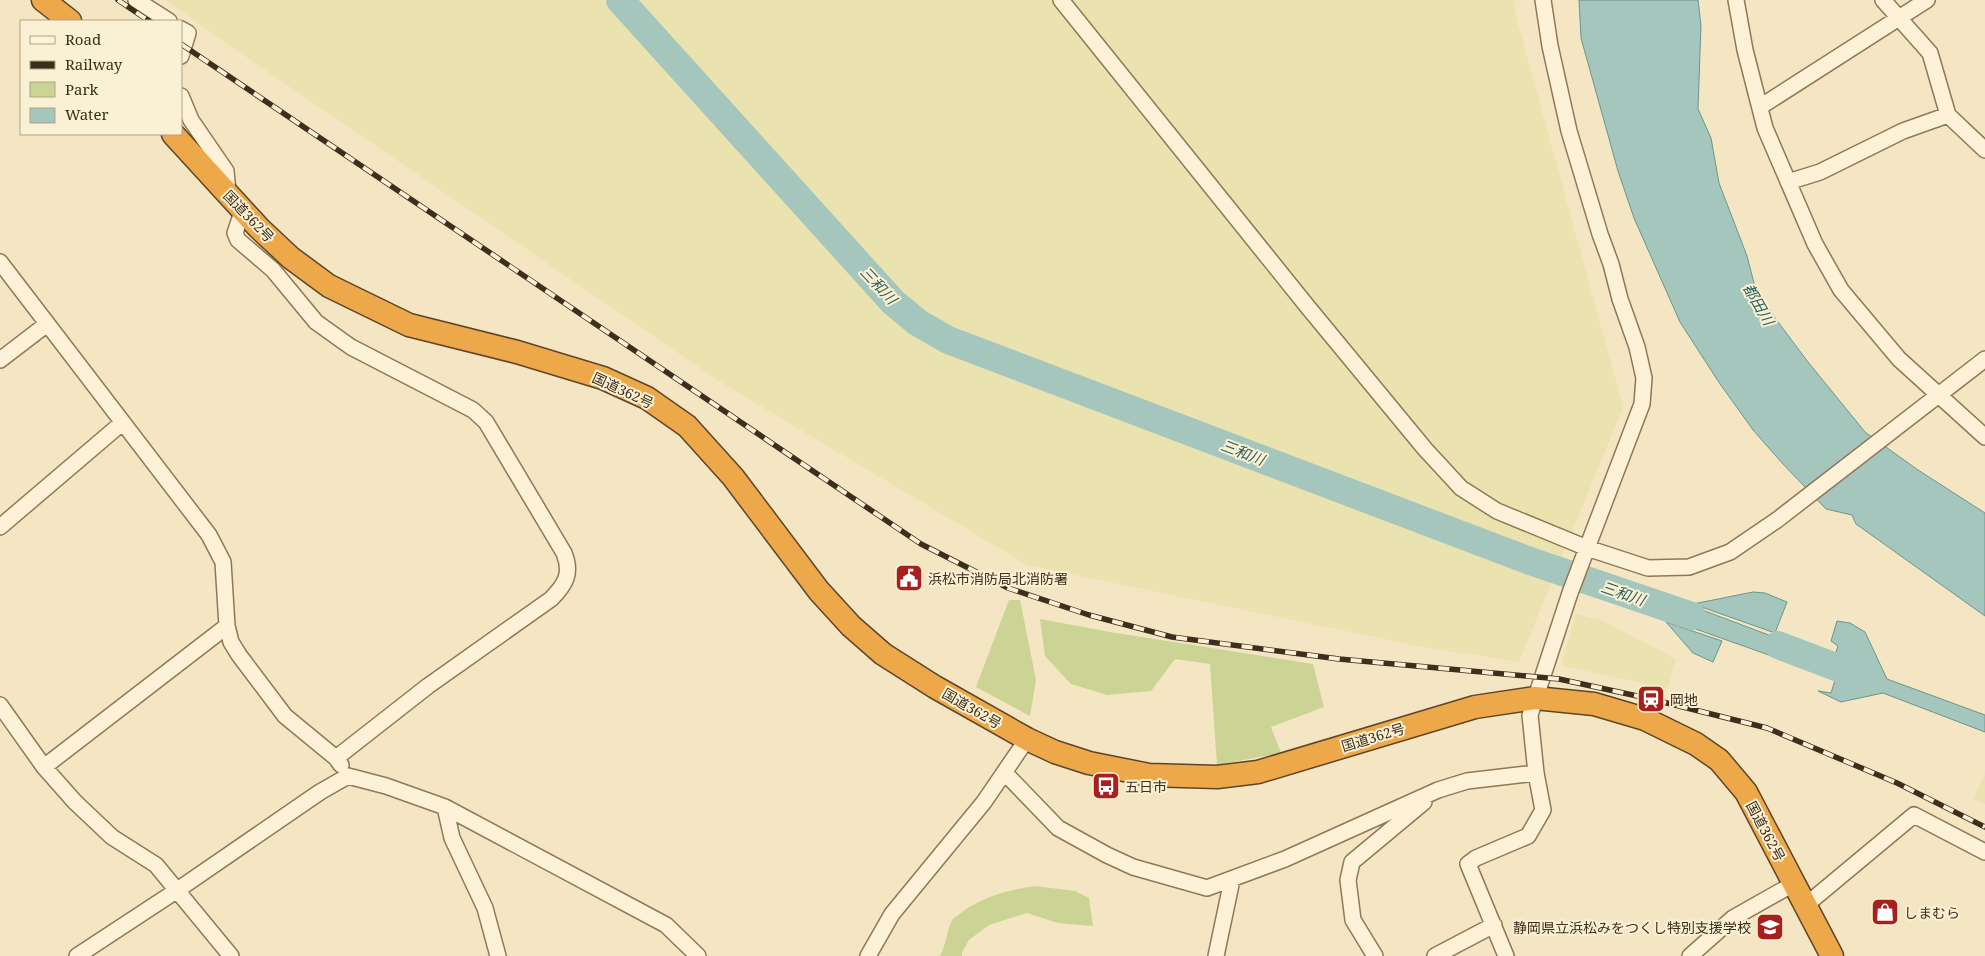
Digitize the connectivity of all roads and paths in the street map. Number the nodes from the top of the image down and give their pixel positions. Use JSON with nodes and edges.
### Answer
{"nodes":[{"id":1,"x":43,"y":0,"type":"edge"},
{"id":2,"x":136,"y":0,"type":"edge"},
{"id":3,"x":1061,"y":0,"type":"edge"},
{"id":4,"x":1543,"y":0,"type":"edge"},
{"id":5,"x":1736,"y":0,"type":"edge"},
{"id":6,"x":1883,"y":0,"type":"edge"},
{"id":7,"x":1927,"y":0,"type":"edge"},
{"id":8,"x":1900,"y":18,"type":"junction"},
{"id":9,"x":69,"y":20,"type":"edge"},
{"id":10,"x":167,"y":20,"type":"edge"},
{"id":11,"x":182,"y":30,"type":"edge"},
{"id":12,"x":182,"y":53,"type":"edge"},
{"id":13,"x":182,"y":98,"type":"edge"},
{"id":14,"x":1760,"y":107,"type":"junction"},
{"id":15,"x":1948,"y":115,"type":"junction"},
{"id":16,"x":174,"y":135,"type":"edge"},
{"id":17,"x":1985,"y":150,"type":"edge"},
{"id":18,"x":1788,"y":182,"type":"junction"},
{"id":19,"x":228,"y":193,"type":"junction"},
{"id":20,"x":244,"y":211,"type":"junction"},
{"id":21,"x":0,"y":262,"type":"edge"},
{"id":22,"x":47,"y":324,"type":"junction"},
{"id":23,"x":1985,"y":359,"type":"edge"},
{"id":24,"x":0,"y":360,"type":"edge"},
{"id":25,"x":1935,"y":398,"type":"junction"},
{"id":26,"x":122,"y":423,"type":"junction"},
{"id":27,"x":1985,"y":437,"type":"edge"},
{"id":28,"x":0,"y":527,"type":"edge"},
{"id":29,"x":1586,"y":554,"type":"junction"},
{"id":30,"x":228,"y":626,"type":"junction"},
{"id":31,"x":1535,"y":698,"type":"junction"},
{"id":32,"x":0,"y":705,"type":"edge"},
{"id":33,"x":1027,"y":739,"type":"junction"},
{"id":34,"x":336,"y":758,"type":"junction"},
{"id":35,"x":44,"y":767,"type":"junction"},
{"id":36,"x":1004,"y":773,"type":"junction"},
{"id":37,"x":1536,"y":773,"type":"junction"},
{"id":38,"x":348,"y":776,"type":"junction"},
{"id":39,"x":1438,"y":790,"type":"junction"},
{"id":40,"x":445,"y":807,"type":"junction"},
{"id":41,"x":1985,"y":852,"type":"edge"},
{"id":42,"x":1232,"y":880,"type":"junction"},
{"id":43,"x":1795,"y":884,"type":"junction"},
{"id":44,"x":176,"y":891,"type":"junction"},
{"id":45,"x":1806,"y":906,"type":"junction"},
{"id":46,"x":1494,"y":925,"type":"junction"},
{"id":47,"x":77,"y":956,"type":"edge"},
{"id":48,"x":231,"y":956,"type":"edge"},
{"id":49,"x":498,"y":956,"type":"edge"},
{"id":50,"x":698,"y":956,"type":"edge"},
{"id":51,"x":868,"y":956,"type":"edge"},
{"id":52,"x":1216,"y":956,"type":"edge"},
{"id":53,"x":1375,"y":956,"type":"edge"},
{"id":54,"x":1435,"y":956,"type":"edge"},
{"id":55,"x":1506,"y":956,"type":"edge"},
{"id":56,"x":1690,"y":956,"type":"edge"},
{"id":57,"x":1832,"y":956,"type":"edge"}],
"edges":[{"from":1,"to":9,"type":"highway"},
{"from":2,"to":10,"type":"street"},
{"from":3,"to":29,"type":"street"},
{"from":4,"to":29,"type":"street"},
{"from":5,"to":14,"type":"street"},
{"from":6,"to":8,"type":"street"},
{"from":7,"to":8,"type":"street"},
{"from":8,"to":14,"type":"street"},
{"from":8,"to":15,"type":"street"},
{"from":11,"to":12,"type":"street"},
{"from":13,"to":19,"type":"street"},
{"from":14,"to":18,"type":"street"},
{"from":15,"to":17,"type":"street"},
{"from":15,"to":18,"type":"street"},
{"from":16,"to":19,"type":"highway","name":"国道362号"},
{"from":18,"to":25,"type":"street"},
{"from":19,"to":20,"type":"highway","name":"国道362号"},
{"from":20,"to":33,"type":"highway","name":"国道362号"},
{"from":20,"to":34,"type":"street"},
{"from":21,"to":22,"type":"street"},
{"from":22,"to":24,"type":"street"},
{"from":22,"to":26,"type":"street"},
{"from":23,"to":25,"type":"street"},
{"from":25,"to":27,"type":"street"},
{"from":25,"to":29,"type":"street"},
{"from":26,"to":28,"type":"street"},
{"from":26,"to":30,"type":"street"},
{"from":29,"to":31,"type":"street"},
{"from":30,"to":34,"type":"street"},
{"from":30,"to":35,"type":"street"},
{"from":31,"to":33,"type":"highway","name":"国道362号"},
{"from":31,"to":37,"type":"street"},
{"from":31,"to":43,"type":"highway","name":"国道362号"},
{"from":32,"to":35,"type":"street"},
{"from":33,"to":36,"type":"street"},
{"from":34,"to":38,"type":"street"},
{"from":35,"to":44,"type":"street"},
{"from":36,"to":42,"type":"street"},
{"from":36,"to":51,"type":"street"},
{"from":37,"to":39,"type":"street"},
{"from":37,"to":46,"type":"street"},
{"from":38,"to":40,"type":"street"},
{"from":38,"to":44,"type":"street"},
{"from":39,"to":42,"type":"street"},
{"from":39,"to":53,"type":"street"},
{"from":40,"to":49,"type":"street"},
{"from":40,"to":50,"type":"street"},
{"from":41,"to":45,"type":"street"},
{"from":42,"to":52,"type":"street"},
{"from":43,"to":45,"type":"highway","name":"国道362号"},
{"from":43,"to":56,"type":"street"},
{"from":44,"to":47,"type":"street"},
{"from":44,"to":48,"type":"street"},
{"from":45,"to":57,"type":"highway","name":"国道362号"},
{"from":46,"to":54,"type":"street"},
{"from":46,"to":55,"type":"street"}]}
